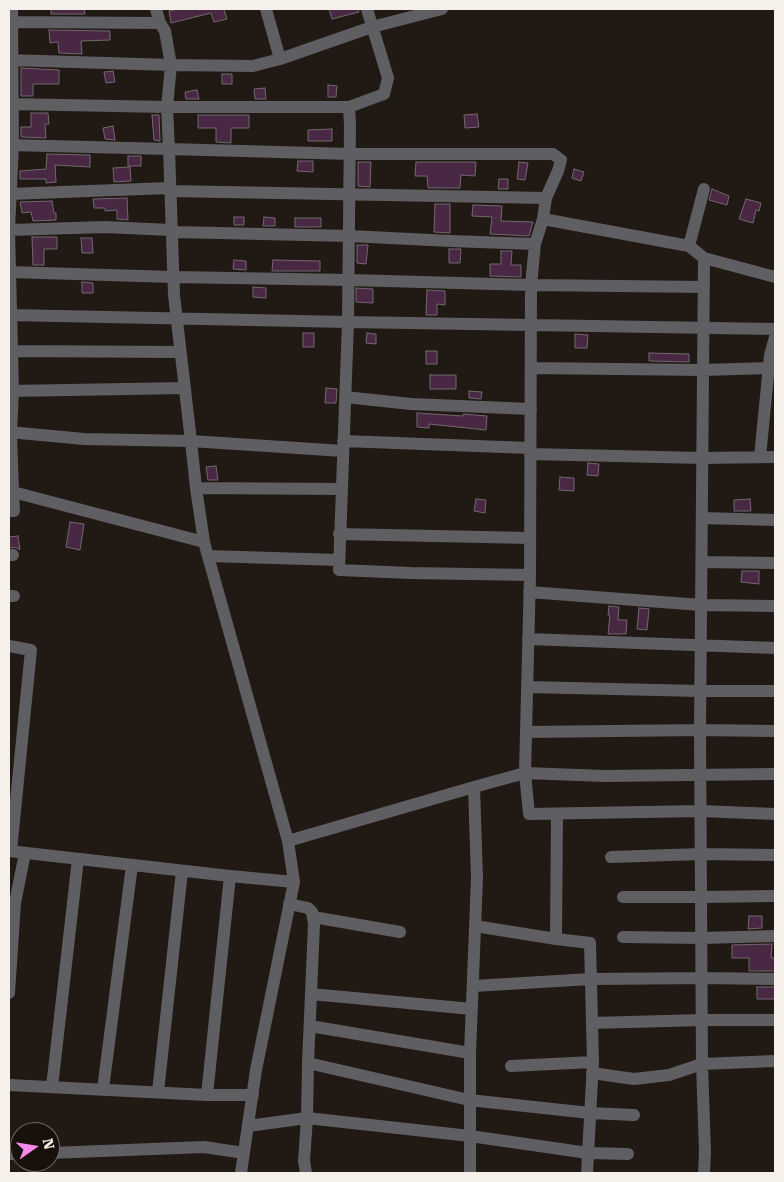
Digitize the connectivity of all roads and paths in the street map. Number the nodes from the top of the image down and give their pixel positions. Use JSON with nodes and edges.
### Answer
{"nodes":[{"id":1,"x":156,"y":9,"type":"edge"},
{"id":2,"x":266,"y":9,"type":"edge"},
{"id":3,"x":367,"y":9,"type":"edge"},
{"id":4,"x":442,"y":9,"type":"edge"},
{"id":5,"x":11,"y":17,"type":"edge"},
{"id":6,"x":160,"y":23,"type":"junction"},
{"id":7,"x":372,"y":27,"type":"junction"},
{"id":8,"x":280,"y":59,"type":"junction"},
{"id":9,"x":11,"y":60,"type":"edge"},
{"id":10,"x":171,"y":65,"type":"junction"},
{"id":11,"x":11,"y":104,"type":"edge"},
{"id":12,"x":167,"y":107,"type":"junction"},
{"id":13,"x":349,"y":107,"type":"junction"},
{"id":14,"x":11,"y":145,"type":"edge"},
{"id":15,"x":169,"y":149,"type":"junction"},
{"id":16,"x":350,"y":154,"type":"junction"},
{"id":17,"x":170,"y":189,"type":"junction"},
{"id":18,"x":704,"y":189,"type":"dead end"},
{"id":19,"x":10,"y":194,"type":"edge"},
{"id":20,"x":350,"y":194,"type":"junction"},
{"id":21,"x":546,"y":198,"type":"junction"},
{"id":22,"x":543,"y":218,"type":"junction"},
{"id":23,"x":9,"y":230,"type":"edge"},
{"id":24,"x":171,"y":230,"type":"junction"},
{"id":25,"x":349,"y":236,"type":"junction"},
{"id":26,"x":535,"y":244,"type":"junction"},
{"id":27,"x":689,"y":246,"type":"junction"},
{"id":28,"x":704,"y":258,"type":"junction"},
{"id":29,"x":10,"y":272,"type":"edge"},
{"id":30,"x":173,"y":277,"type":"junction"},
{"id":31,"x":775,"y":277,"type":"edge"},
{"id":32,"x":349,"y":280,"type":"junction"},
{"id":33,"x":531,"y":286,"type":"junction"},
{"id":34,"x":704,"y":287,"type":"junction"},
{"id":35,"x":10,"y":315,"type":"edge"},
{"id":36,"x":176,"y":318,"type":"junction"},
{"id":37,"x":348,"y":322,"type":"junction"},
{"id":38,"x":531,"y":324,"type":"junction"},
{"id":39,"x":704,"y":327,"type":"junction"},
{"id":40,"x":775,"y":329,"type":"edge"},
{"id":41,"x":775,"y":337,"type":"edge"},
{"id":42,"x":10,"y":351,"type":"edge"},
{"id":43,"x":180,"y":352,"type":"junction"},
{"id":44,"x":531,"y":368,"type":"junction"},
{"id":45,"x":769,"y":368,"type":"junction"},
{"id":46,"x":703,"y":370,"type":"junction"},
{"id":47,"x":185,"y":388,"type":"junction"},
{"id":48,"x":11,"y":391,"type":"edge"},
{"id":49,"x":345,"y":397,"type":"junction"},
{"id":50,"x":531,"y":409,"type":"junction"},
{"id":51,"x":10,"y":432,"type":"edge"},
{"id":52,"x":191,"y":441,"type":"junction"},
{"id":53,"x":343,"y":446,"type":"junction"},
{"id":54,"x":530,"y":451,"type":"junction"},
{"id":55,"x":775,"y":456,"type":"edge"},
{"id":56,"x":760,"y":457,"type":"junction"},
{"id":57,"x":703,"y":458,"type":"junction"},
{"id":58,"x":11,"y":474,"type":"edge"},
{"id":59,"x":196,"y":488,"type":"junction"},
{"id":60,"x":341,"y":489,"type":"junction"},
{"id":61,"x":13,"y":492,"type":"junction"},
{"id":62,"x":9,"y":511,"type":"edge"},
{"id":63,"x":702,"y":518,"type":"junction"},
{"id":64,"x":775,"y":520,"type":"edge"},
{"id":65,"x":339,"y":534,"type":"junction"},
{"id":66,"x":530,"y":538,"type":"junction"},
{"id":67,"x":204,"y":542,"type":"junction"},
{"id":68,"x":208,"y":556,"type":"junction"},
{"id":69,"x":338,"y":560,"type":"junction"},
{"id":70,"x":702,"y":562,"type":"junction"},
{"id":71,"x":775,"y":563,"type":"edge"},
{"id":72,"x":530,"y":575,"type":"junction"},
{"id":73,"x":529,"y":592,"type":"junction"},
{"id":74,"x":702,"y":604,"type":"junction"},
{"id":75,"x":775,"y":606,"type":"edge"},
{"id":76,"x":528,"y":639,"type":"junction"},
{"id":77,"x":701,"y":645,"type":"junction"},
{"id":78,"x":9,"y":646,"type":"edge"},
{"id":79,"x":775,"y":648,"type":"edge"},
{"id":80,"x":527,"y":687,"type":"junction"},
{"id":81,"x":700,"y":691,"type":"junction"},
{"id":82,"x":775,"y":691,"type":"edge"},
{"id":83,"x":700,"y":730,"type":"junction"},
{"id":84,"x":775,"y":731,"type":"edge"},
{"id":85,"x":526,"y":732,"type":"junction"},
{"id":86,"x":525,"y":773,"type":"junction"},
{"id":87,"x":775,"y":774,"type":"edge"},
{"id":88,"x":701,"y":775,"type":"junction"},
{"id":89,"x":474,"y":787,"type":"junction"},
{"id":90,"x":701,"y":811,"type":"junction"},
{"id":91,"x":556,"y":814,"type":"junction"},
{"id":92,"x":775,"y":814,"type":"edge"},
{"id":93,"x":288,"y":841,"type":"junction"},
{"id":94,"x":10,"y":851,"type":"edge"},
{"id":95,"x":25,"y":853,"type":"junction"},
{"id":96,"x":701,"y":854,"type":"junction"},
{"id":97,"x":775,"y":854,"type":"edge"},
{"id":98,"x":611,"y":857,"type":"dead end"},
{"id":99,"x":78,"y":859,"type":"junction"},
{"id":100,"x":132,"y":865,"type":"junction"},
{"id":101,"x":182,"y":871,"type":"junction"},
{"id":102,"x":230,"y":876,"type":"junction"},
{"id":103,"x":294,"y":882,"type":"junction"},
{"id":104,"x":14,"y":885,"type":"edge"},
{"id":105,"x":775,"y":896,"type":"edge"},
{"id":106,"x":623,"y":897,"type":"dead end"},
{"id":107,"x":702,"y":898,"type":"junction"},
{"id":108,"x":289,"y":904,"type":"junction"},
{"id":109,"x":313,"y":917,"type":"junction"},
{"id":110,"x":11,"y":924,"type":"edge"},
{"id":111,"x":475,"y":926,"type":"junction"},
{"id":112,"x":400,"y":932,"type":"dead end"},
{"id":113,"x":775,"y":936,"type":"edge"},
{"id":114,"x":623,"y":937,"type":"dead end"},
{"id":115,"x":702,"y":938,"type":"junction"},
{"id":116,"x":556,"y":939,"type":"junction"},
{"id":117,"x":10,"y":964,"type":"edge"},
{"id":118,"x":702,"y":978,"type":"junction"},
{"id":119,"x":591,"y":979,"type":"junction"},
{"id":120,"x":775,"y":979,"type":"edge"},
{"id":121,"x":473,"y":986,"type":"junction"},
{"id":122,"x":9,"y":993,"type":"edge"},
{"id":123,"x":311,"y":994,"type":"junction"},
{"id":124,"x":472,"y":1009,"type":"junction"},
{"id":125,"x":702,"y":1020,"type":"junction"},
{"id":126,"x":775,"y":1020,"type":"edge"},
{"id":127,"x":592,"y":1023,"type":"junction"},
{"id":128,"x":310,"y":1026,"type":"junction"},
{"id":129,"x":470,"y":1053,"type":"junction"},
{"id":130,"x":775,"y":1061,"type":"edge"},
{"id":131,"x":308,"y":1063,"type":"junction"},
{"id":132,"x":702,"y":1064,"type":"junction"},
{"id":133,"x":511,"y":1066,"type":"dead end"},
{"id":134,"x":592,"y":1068,"type":"junction"},
{"id":135,"x":9,"y":1085,"type":"edge"},
{"id":136,"x":52,"y":1087,"type":"junction"},
{"id":137,"x":103,"y":1090,"type":"junction"},
{"id":138,"x":158,"y":1092,"type":"junction"},
{"id":139,"x":207,"y":1095,"type":"junction"},
{"id":140,"x":253,"y":1095,"type":"junction"},
{"id":141,"x":469,"y":1100,"type":"junction"},
{"id":142,"x":590,"y":1113,"type":"junction"},
{"id":143,"x":634,"y":1115,"type":"dead end"},
{"id":144,"x":307,"y":1118,"type":"junction"},
{"id":145,"x":248,"y":1126,"type":"junction"},
{"id":146,"x":470,"y":1136,"type":"junction"},
{"id":147,"x":60,"y":1153,"type":"edge"},
{"id":148,"x":244,"y":1153,"type":"junction"},
{"id":149,"x":588,"y":1154,"type":"junction"},
{"id":150,"x":628,"y":1154,"type":"dead end"},
{"id":151,"x":241,"y":1173,"type":"edge"},
{"id":152,"x":306,"y":1173,"type":"edge"},
{"id":153,"x":470,"y":1173,"type":"edge"},
{"id":154,"x":587,"y":1173,"type":"edge"},
{"id":155,"x":704,"y":1173,"type":"edge"}],
"edges":[{"from":1,"to":6,"type":"street"},
{"from":2,"to":8,"type":"street"},
{"from":3,"to":7,"type":"street"},
{"from":4,"to":7,"type":"street"},
{"from":5,"to":6,"type":"street"},
{"from":5,"to":9,"type":"street"},
{"from":6,"to":10,"type":"street"},
{"from":7,"to":8,"type":"street"},
{"from":7,"to":13,"type":"street"},
{"from":8,"to":10,"type":"street"},
{"from":9,"to":10,"type":"street"},
{"from":9,"to":11,"type":"street"},
{"from":10,"to":12,"type":"street"},
{"from":11,"to":12,"type":"street"},
{"from":11,"to":14,"type":"street"},
{"from":12,"to":13,"type":"street"},
{"from":12,"to":15,"type":"street"},
{"from":13,"to":16,"type":"street"},
{"from":14,"to":15,"type":"street"},
{"from":14,"to":19,"type":"street"},
{"from":15,"to":16,"type":"street"},
{"from":15,"to":17,"type":"street"},
{"from":16,"to":20,"type":"street"},
{"from":16,"to":21,"type":"street"},
{"from":17,"to":19,"type":"street"},
{"from":17,"to":20,"type":"street"},
{"from":17,"to":24,"type":"street"},
{"from":18,"to":27,"type":"street"},
{"from":19,"to":23,"type":"street"},
{"from":20,"to":21,"type":"street"},
{"from":20,"to":25,"type":"street"},
{"from":21,"to":22,"type":"street"},
{"from":22,"to":26,"type":"street"},
{"from":22,"to":27,"type":"street"},
{"from":23,"to":24,"type":"street"},
{"from":23,"to":29,"type":"street"},
{"from":24,"to":25,"type":"street"},
{"from":24,"to":30,"type":"street"},
{"from":25,"to":26,"type":"street"},
{"from":25,"to":32,"type":"street"},
{"from":26,"to":33,"type":"street"},
{"from":27,"to":28,"type":"street"},
{"from":28,"to":31,"type":"street"},
{"from":28,"to":34,"type":"street"},
{"from":29,"to":30,"type":"street"},
{"from":29,"to":35,"type":"street"},
{"from":30,"to":32,"type":"street"},
{"from":30,"to":36,"type":"street"},
{"from":32,"to":33,"type":"street"},
{"from":32,"to":37,"type":"street"},
{"from":33,"to":34,"type":"street"},
{"from":33,"to":38,"type":"street"},
{"from":34,"to":39,"type":"street"},
{"from":35,"to":36,"type":"street"},
{"from":35,"to":42,"type":"street"},
{"from":36,"to":37,"type":"street"},
{"from":36,"to":43,"type":"street"},
{"from":37,"to":38,"type":"street"},
{"from":37,"to":49,"type":"street"},
{"from":38,"to":39,"type":"street"},
{"from":38,"to":44,"type":"street"},
{"from":39,"to":40,"type":"street"},
{"from":39,"to":46,"type":"street"},
{"from":41,"to":45,"type":"street"},
{"from":42,"to":43,"type":"street"},
{"from":42,"to":48,"type":"street"},
{"from":43,"to":47,"type":"street"},
{"from":44,"to":46,"type":"street"},
{"from":44,"to":50,"type":"street"},
{"from":45,"to":46,"type":"street"},
{"from":45,"to":56,"type":"street"},
{"from":46,"to":57,"type":"street"},
{"from":47,"to":48,"type":"street"},
{"from":47,"to":52,"type":"street"},
{"from":48,"to":51,"type":"street"},
{"from":49,"to":50,"type":"street"},
{"from":49,"to":53,"type":"street"},
{"from":50,"to":54,"type":"street"},
{"from":51,"to":52,"type":"street"},
{"from":51,"to":58,"type":"street"},
{"from":52,"to":53,"type":"street"},
{"from":52,"to":59,"type":"street"},
{"from":53,"to":54,"type":"street"},
{"from":53,"to":60,"type":"street"},
{"from":54,"to":57,"type":"street"},
{"from":54,"to":66,"type":"street"},
{"from":55,"to":56,"type":"street"},
{"from":56,"to":57,"type":"street"},
{"from":57,"to":63,"type":"street"},
{"from":58,"to":61,"type":"street"},
{"from":59,"to":60,"type":"street"},
{"from":59,"to":67,"type":"street"},
{"from":60,"to":65,"type":"street"},
{"from":61,"to":62,"type":"street"},
{"from":61,"to":67,"type":"street"},
{"from":63,"to":64,"type":"street"},
{"from":63,"to":70,"type":"street"},
{"from":65,"to":66,"type":"street"},
{"from":65,"to":69,"type":"street"},
{"from":66,"to":72,"type":"street"},
{"from":67,"to":68,"type":"street"},
{"from":68,"to":69,"type":"street"},
{"from":68,"to":93,"type":"street"},
{"from":69,"to":72,"type":"street"},
{"from":70,"to":71,"type":"street"},
{"from":70,"to":74,"type":"street"},
{"from":72,"to":73,"type":"street"},
{"from":73,"to":74,"type":"street"},
{"from":73,"to":76,"type":"street"},
{"from":74,"to":75,"type":"street"},
{"from":74,"to":77,"type":"street"},
{"from":76,"to":77,"type":"street"},
{"from":76,"to":80,"type":"street"},
{"from":77,"to":79,"type":"street"},
{"from":77,"to":81,"type":"street"},
{"from":78,"to":94,"type":"street"},
{"from":80,"to":81,"type":"street"},
{"from":80,"to":85,"type":"street"},
{"from":81,"to":82,"type":"street"},
{"from":81,"to":83,"type":"street"},
{"from":83,"to":84,"type":"street"},
{"from":83,"to":85,"type":"street"},
{"from":83,"to":88,"type":"street"},
{"from":85,"to":86,"type":"street"},
{"from":86,"to":88,"type":"street"},
{"from":86,"to":89,"type":"street"},
{"from":86,"to":91,"type":"street"},
{"from":87,"to":88,"type":"street"},
{"from":88,"to":90,"type":"street"},
{"from":89,"to":93,"type":"street"},
{"from":89,"to":111,"type":"street"},
{"from":90,"to":91,"type":"street"},
{"from":90,"to":92,"type":"street"},
{"from":90,"to":96,"type":"street"},
{"from":91,"to":116,"type":"street"},
{"from":93,"to":103,"type":"street"},
{"from":94,"to":95,"type":"street"},
{"from":95,"to":99,"type":"street"},
{"from":95,"to":104,"type":"street"},
{"from":96,"to":97,"type":"street"},
{"from":96,"to":98,"type":"street"},
{"from":96,"to":107,"type":"street"},
{"from":99,"to":100,"type":"street"},
{"from":99,"to":136,"type":"street"},
{"from":100,"to":101,"type":"street"},
{"from":100,"to":137,"type":"street"},
{"from":101,"to":102,"type":"street"},
{"from":101,"to":138,"type":"street"},
{"from":102,"to":103,"type":"street"},
{"from":102,"to":139,"type":"street"},
{"from":103,"to":108,"type":"street"},
{"from":104,"to":110,"type":"street"},
{"from":105,"to":107,"type":"street"},
{"from":106,"to":107,"type":"street"},
{"from":107,"to":115,"type":"street"},
{"from":108,"to":109,"type":"street"},
{"from":108,"to":140,"type":"street"},
{"from":109,"to":112,"type":"street"},
{"from":109,"to":123,"type":"street"},
{"from":110,"to":117,"type":"street"},
{"from":111,"to":116,"type":"street"},
{"from":111,"to":121,"type":"street"},
{"from":113,"to":115,"type":"street"},
{"from":114,"to":115,"type":"street"},
{"from":115,"to":118,"type":"street"},
{"from":116,"to":119,"type":"street"},
{"from":117,"to":122,"type":"street"},
{"from":118,"to":119,"type":"street"},
{"from":118,"to":120,"type":"street"},
{"from":118,"to":125,"type":"street"},
{"from":119,"to":121,"type":"street"},
{"from":119,"to":127,"type":"street"},
{"from":121,"to":124,"type":"street"},
{"from":123,"to":124,"type":"street"},
{"from":123,"to":128,"type":"street"},
{"from":124,"to":129,"type":"street"},
{"from":125,"to":126,"type":"street"},
{"from":125,"to":127,"type":"street"},
{"from":125,"to":132,"type":"street"},
{"from":127,"to":134,"type":"street"},
{"from":128,"to":129,"type":"street"},
{"from":128,"to":131,"type":"street"},
{"from":129,"to":141,"type":"street"},
{"from":130,"to":132,"type":"street"},
{"from":131,"to":141,"type":"street"},
{"from":131,"to":144,"type":"street"},
{"from":132,"to":134,"type":"street"},
{"from":132,"to":155,"type":"street"},
{"from":133,"to":134,"type":"street"},
{"from":134,"to":142,"type":"street"},
{"from":135,"to":136,"type":"street"},
{"from":136,"to":137,"type":"street"},
{"from":137,"to":138,"type":"street"},
{"from":138,"to":139,"type":"street"},
{"from":139,"to":140,"type":"street"},
{"from":140,"to":145,"type":"street"},
{"from":141,"to":142,"type":"street"},
{"from":141,"to":146,"type":"street"},
{"from":142,"to":143,"type":"street"},
{"from":142,"to":149,"type":"street"},
{"from":144,"to":145,"type":"street"},
{"from":144,"to":146,"type":"street"},
{"from":144,"to":152,"type":"street"},
{"from":145,"to":148,"type":"street"},
{"from":146,"to":149,"type":"street"},
{"from":146,"to":153,"type":"street"},
{"from":147,"to":148,"type":"street"},
{"from":148,"to":151,"type":"street"},
{"from":149,"to":150,"type":"street"},
{"from":149,"to":154,"type":"street"}]}
